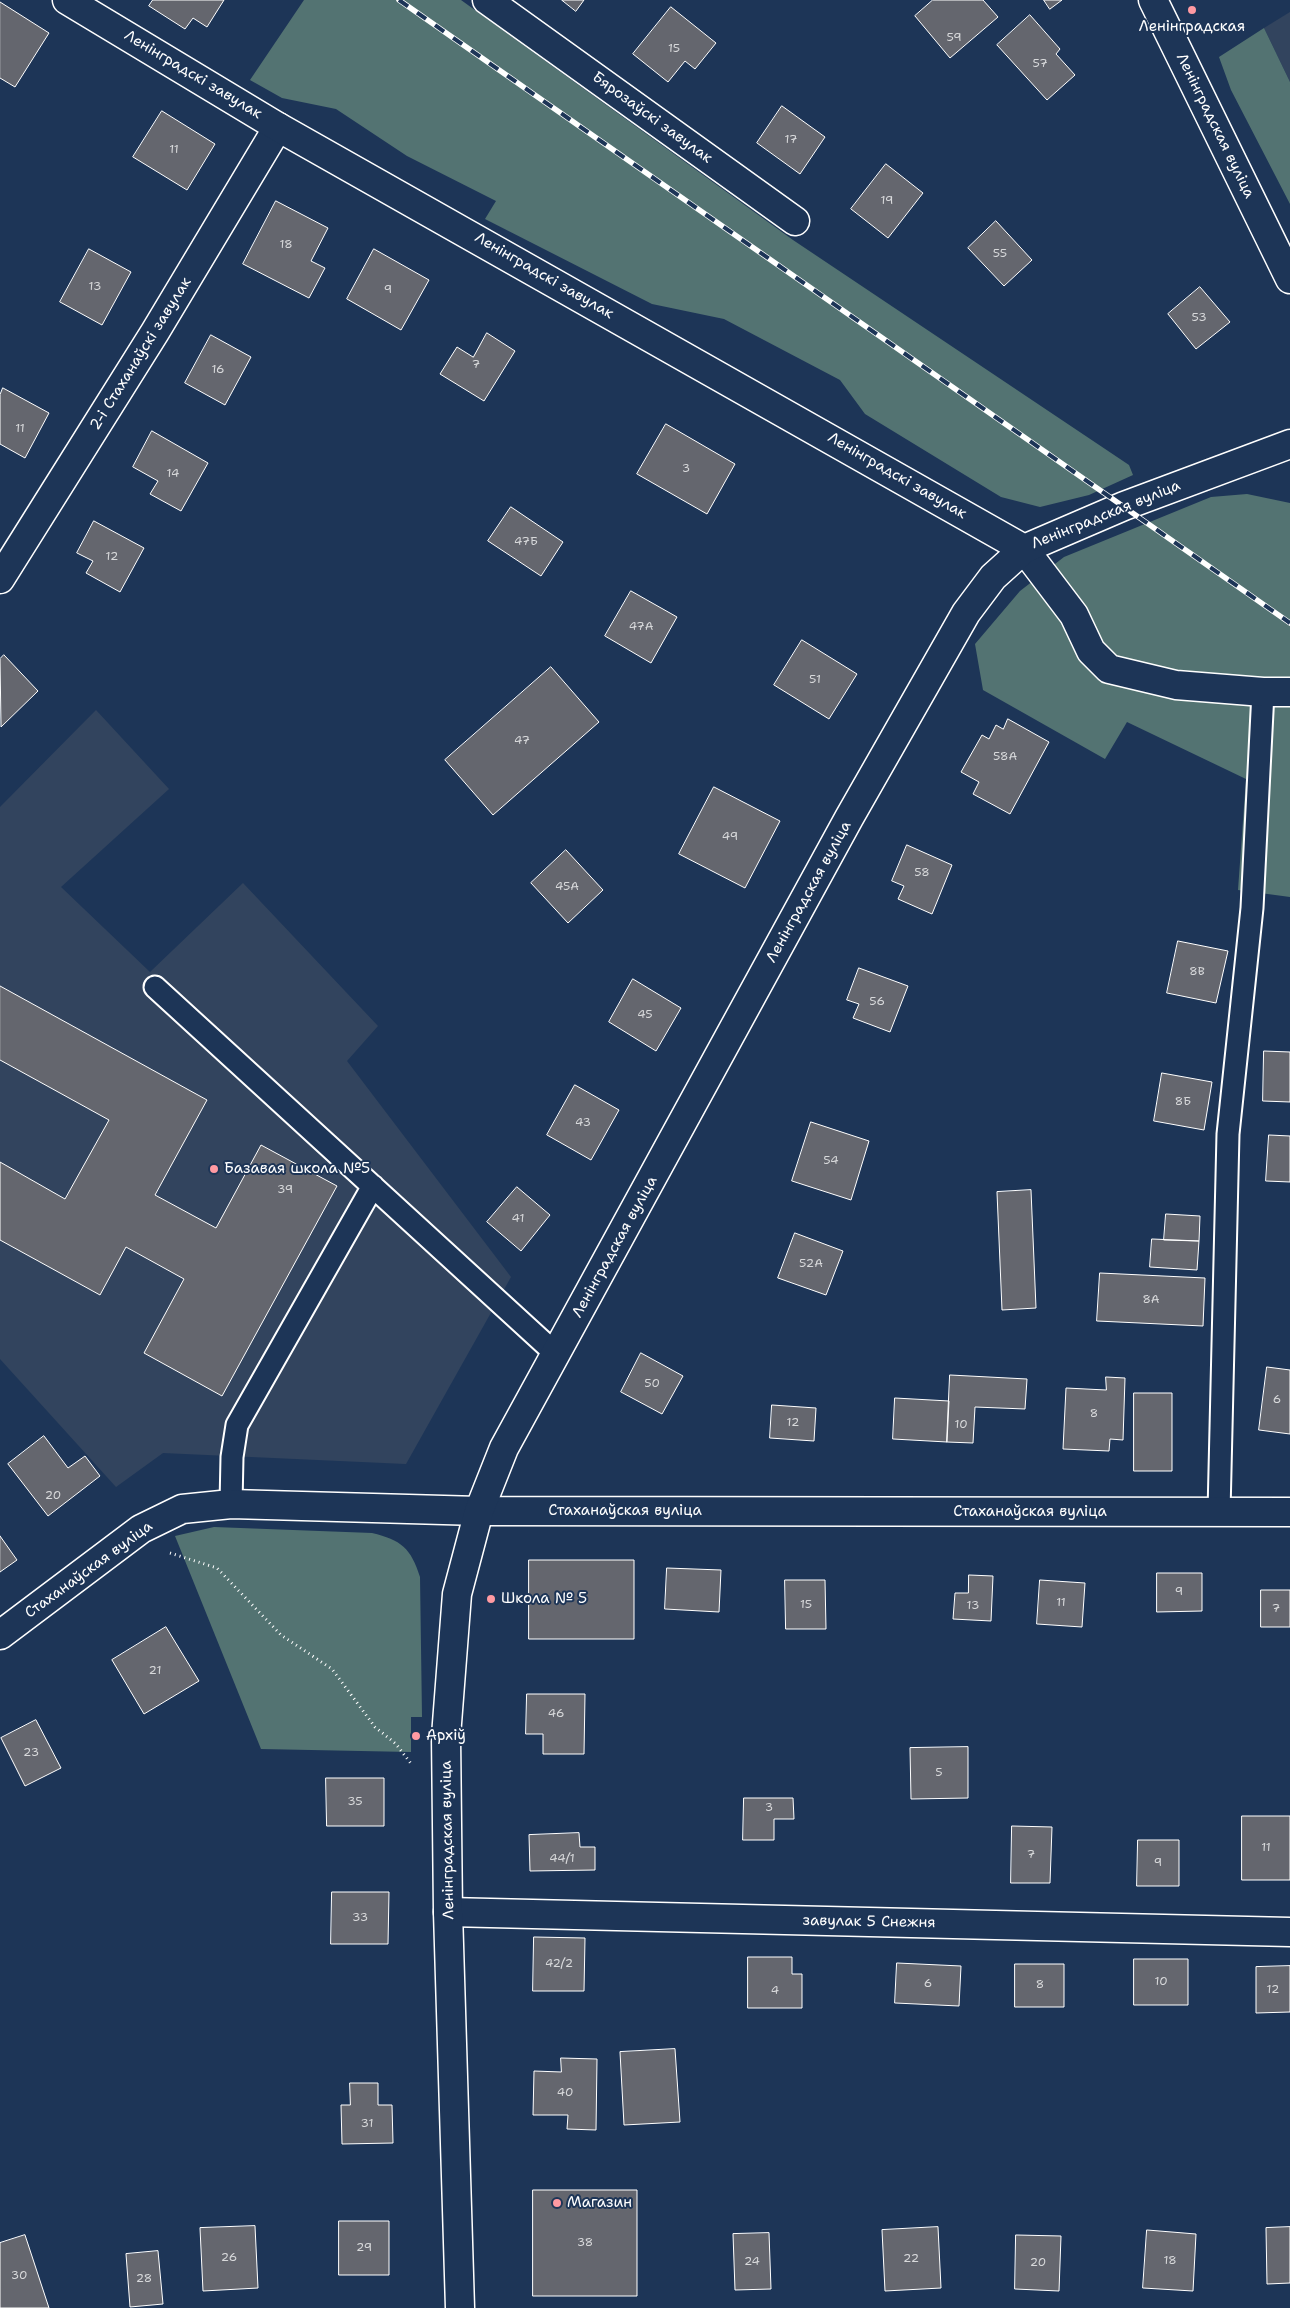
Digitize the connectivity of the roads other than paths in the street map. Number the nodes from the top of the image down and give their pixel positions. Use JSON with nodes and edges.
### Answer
{"nodes":[{"id":1,"x":67,"y":0,"type":"edge"},
{"id":2,"x":487,"y":0,"type":"edge"},
{"id":3,"x":1153,"y":0,"type":"edge"},
{"id":4,"x":514,"y":8,"type":"edge"},
{"id":5,"x":278,"y":127,"type":"junction"},
{"id":6,"x":795,"y":221,"type":"dead end"},
{"id":7,"x":1290,"y":279,"type":"edge"},
{"id":8,"x":1290,"y":444,"type":"edge"},
{"id":9,"x":1024,"y":549,"type":"junction"},
{"id":10,"x":0,"y":579,"type":"edge"},
{"id":11,"x":1263,"y":692,"type":"junction"},
{"id":12,"x":1290,"y":692,"type":"edge"},
{"id":13,"x":155,"y":987,"type":"dead end"},
{"id":14,"x":373,"y":1186,"type":"junction"},
{"id":15,"x":556,"y":1354,"type":"junction"},
{"id":16,"x":231,"y":1504,"type":"junction"},
{"id":17,"x":479,"y":1511,"type":"junction"},
{"id":18,"x":1219,"y":1512,"type":"junction"},
{"id":19,"x":1290,"y":1512,"type":"edge"},
{"id":20,"x":0,"y":1635,"type":"edge"},
{"id":21,"x":448,"y":1912,"type":"junction"},
{"id":22,"x":1290,"y":1932,"type":"edge"},
{"id":23,"x":460,"y":2308,"type":"edge"}],
"edges":[{"from":1,"to":5,"type":"street","name":"Ленінградскі завулак"},
{"from":2,"to":4,"type":"street","name":"Бярозаўскі завулак"},
{"from":3,"to":7,"type":"street","name":"Ленінградская вуліца"},
{"from":4,"to":6,"type":"street","name":"Бярозаўскі завулак"},
{"from":5,"to":9,"type":"street","name":"Ленінградскі завулак"},
{"from":5,"to":10,"type":"street","name":"2-і Стаханаўскі завулак"},
{"from":8,"to":9,"type":"street","name":"Ленінградская вуліца"},
{"from":9,"to":11,"type":"street"},
{"from":9,"to":15,"type":"street","name":"Ленінградская вуліца"},
{"from":11,"to":12,"type":"street"},
{"from":11,"to":18,"type":"lane"},
{"from":13,"to":14,"type":"lane"},
{"from":14,"to":15,"type":"lane"},
{"from":14,"to":16,"type":"lane"},
{"from":15,"to":17,"type":"street","name":"Ленінградская вуліца"},
{"from":16,"to":17,"type":"street","name":"Стаханаўская вуліца"},
{"from":16,"to":20,"type":"street","name":"Стаханаўская вуліца"},
{"from":17,"to":18,"type":"street","name":"Стаханаўская вуліца"},
{"from":17,"to":21,"type":"street","name":"Ленінградская вуліца"},
{"from":18,"to":19,"type":"street","name":"Стаханаўская вуліца"},
{"from":21,"to":22,"type":"street","name":"завулак 5 Снежня"},
{"from":21,"to":23,"type":"street","name":"Ленінградская вуліца"}]}
